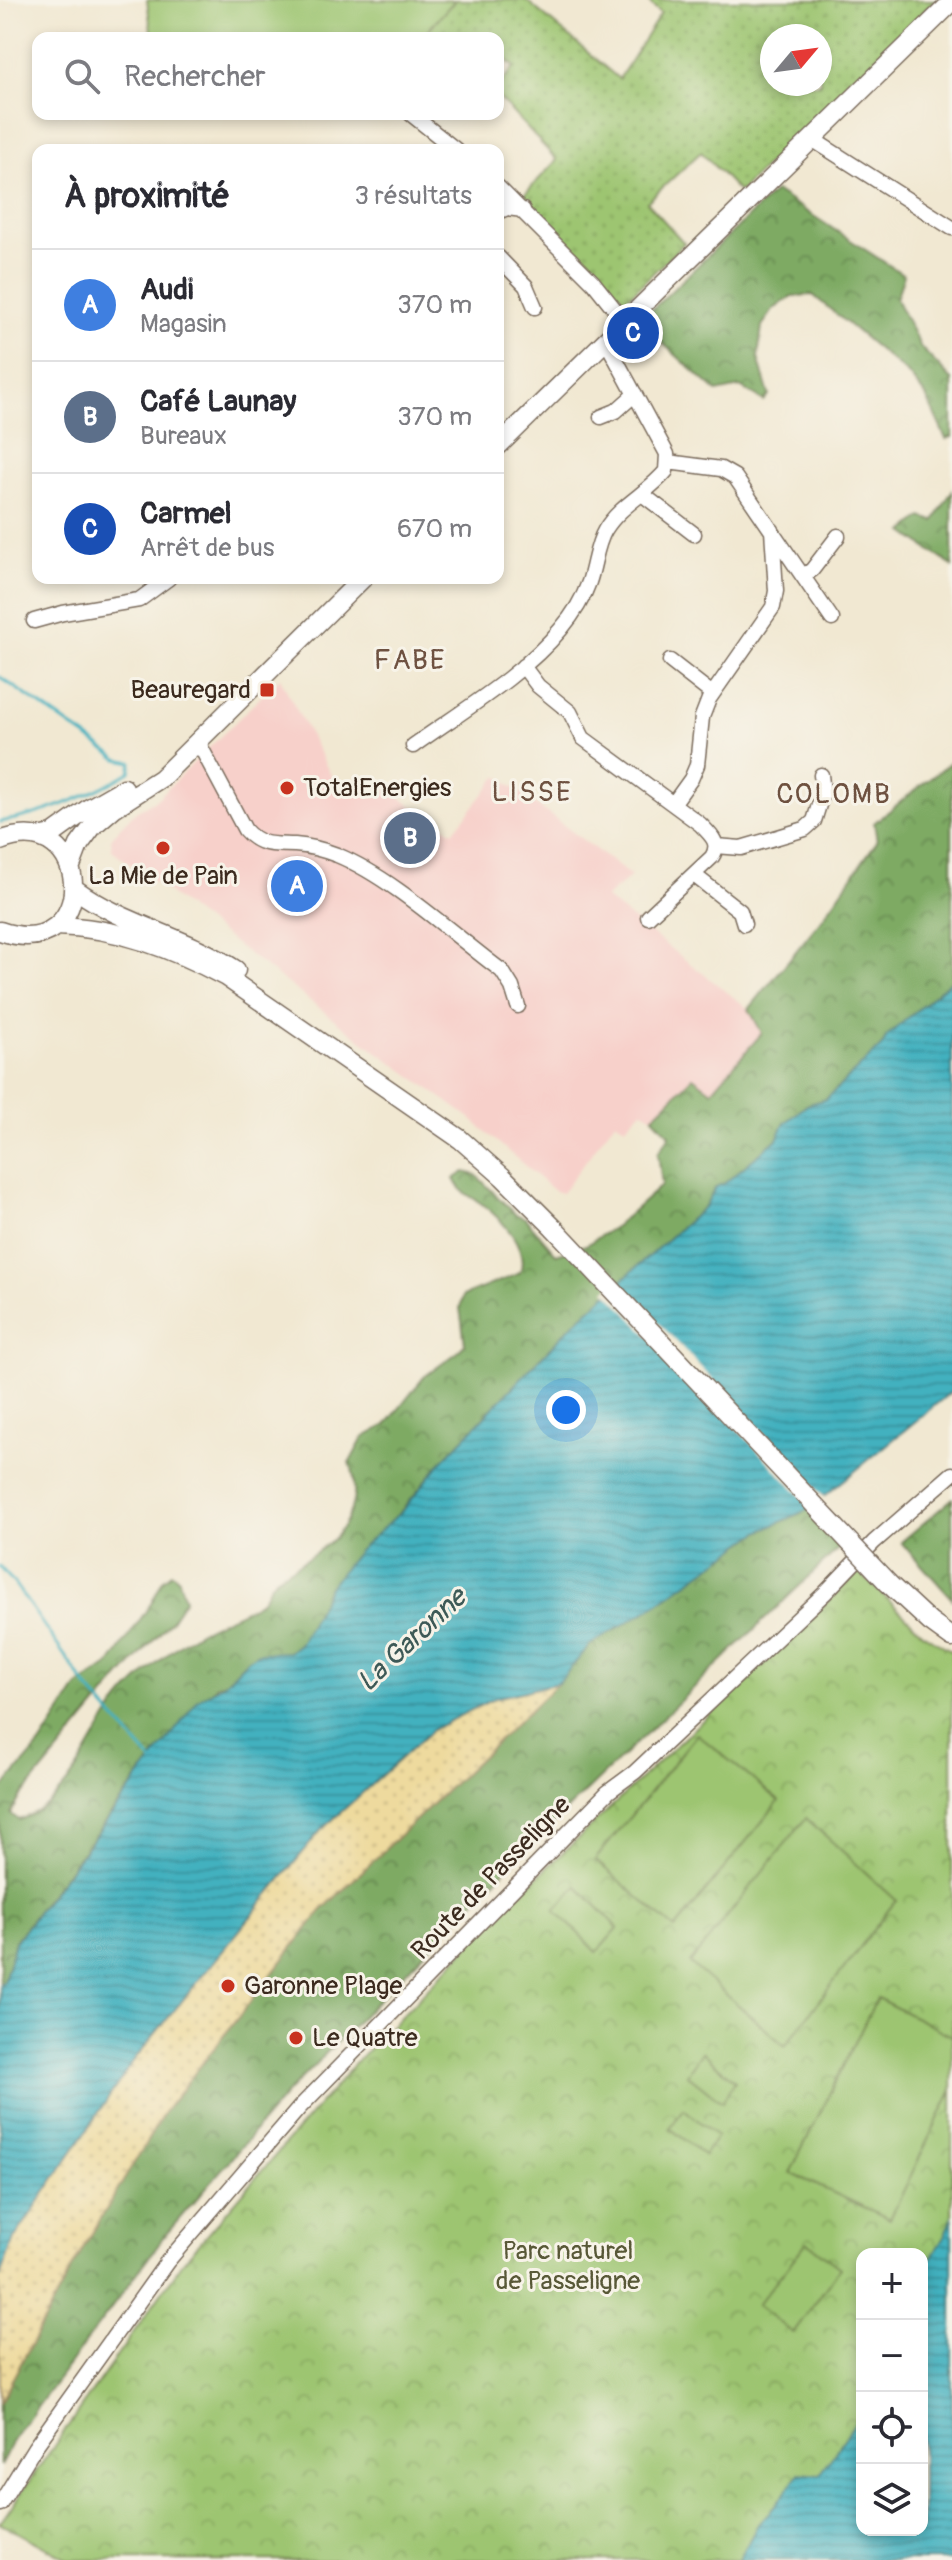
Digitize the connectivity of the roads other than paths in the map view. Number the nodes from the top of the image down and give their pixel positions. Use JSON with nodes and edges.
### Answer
{"nodes":[{"id":1,"x":952,"y":2,"type":"edge"},
{"id":2,"x":418,"y":120,"type":"edge"},
{"id":3,"x":812,"y":139,"type":"junction"},
{"id":4,"x":448,"y":144,"type":"edge"},
{"id":5,"x":504,"y":193,"type":"edge"},
{"id":6,"x":504,"y":209,"type":"edge"},
{"id":7,"x":523,"y":210,"type":"junction"},
{"id":8,"x":952,"y":228,"type":"edge"},
{"id":9,"x":504,"y":263,"type":"edge"},
{"id":10,"x":535,"y":307,"type":"dead end"},
{"id":11,"x":625,"y":322,"type":"junction"},
{"id":12,"x":606,"y":341,"type":"junction"},
{"id":13,"x":635,"y":394,"type":"junction"},
{"id":14,"x":601,"y":417,"type":"dead end"},
{"id":15,"x":504,"y":440,"type":"edge"},
{"id":16,"x":668,"y":462,"type":"junction"},
{"id":17,"x":642,"y":494,"type":"junction"},
{"id":18,"x":772,"y":530,"type":"junction"},
{"id":19,"x":694,"y":534,"type":"dead end"},
{"id":20,"x":838,"y":536,"type":"dead end"},
{"id":21,"x":803,"y":576,"type":"junction"},
{"id":22,"x":162,"y":584,"type":"edge"},
{"id":23,"x":357,"y":584,"type":"edge"},
{"id":24,"x":832,"y":619,"type":"dead end"},
{"id":25,"x":34,"y":621,"type":"dead end"},
{"id":26,"x":670,"y":661,"type":"dead end"},
{"id":27,"x":523,"y":666,"type":"junction"},
{"id":28,"x":711,"y":693,"type":"junction"},
{"id":29,"x":194,"y":743,"type":"junction"},
{"id":30,"x":413,"y":746,"type":"dead end"},
{"id":31,"x":821,"y":775,"type":"dead end"},
{"id":32,"x":673,"y":804,"type":"junction"},
{"id":33,"x":38,"y":837,"type":"junction"},
{"id":34,"x":0,"y":840,"type":"edge"},
{"id":35,"x":716,"y":846,"type":"junction"},
{"id":36,"x":71,"y":866,"type":"junction"},
{"id":37,"x":694,"y":875,"type":"junction"},
{"id":38,"x":75,"y":889,"type":"junction"},
{"id":39,"x":648,"y":917,"type":"dead end"},
{"id":40,"x":744,"y":924,"type":"dead end"},
{"id":41,"x":56,"y":926,"type":"junction"},
{"id":42,"x":5,"y":936,"type":"edge"},
{"id":43,"x":518,"y":1006,"type":"dead end"},
{"id":44,"x":557,"y":1226,"type":"junction"},
{"id":45,"x":952,"y":1474,"type":"edge"},
{"id":46,"x":891,"y":1580,"type":"junction"},
{"id":47,"x":952,"y":1631,"type":"edge"},
{"id":48,"x":952,"y":1638,"type":"edge"},
{"id":49,"x":0,"y":2504,"type":"edge"}],
"edges":[{"from":1,"to":3,"type":"main road"},
{"from":2,"to":4,"type":"street"},
{"from":3,"to":8,"type":"street"},
{"from":3,"to":11,"type":"main road"},
{"from":5,"to":7,"type":"street"},
{"from":6,"to":7,"type":"street"},
{"from":7,"to":11,"type":"street"},
{"from":9,"to":10,"type":"street"},
{"from":11,"to":12,"type":"main road"},
{"from":12,"to":13,"type":"street"},
{"from":12,"to":15,"type":"main road"},
{"from":13,"to":14,"type":"street"},
{"from":13,"to":16,"type":"street"},
{"from":16,"to":17,"type":"street"},
{"from":16,"to":18,"type":"street"},
{"from":17,"to":19,"type":"street"},
{"from":17,"to":27,"type":"street"},
{"from":18,"to":21,"type":"street"},
{"from":18,"to":28,"type":"street"},
{"from":20,"to":21,"type":"street"},
{"from":21,"to":24,"type":"street"},
{"from":22,"to":25,"type":"street"},
{"from":23,"to":29,"type":"main road"},
{"from":26,"to":28,"type":"street"},
{"from":27,"to":30,"type":"street"},
{"from":27,"to":32,"type":"street"},
{"from":28,"to":32,"type":"street"},
{"from":29,"to":33,"type":"main road"},
{"from":29,"to":36,"type":"main road"},
{"from":29,"to":43,"type":"street"},
{"from":31,"to":35,"type":"street"},
{"from":32,"to":35,"type":"street"},
{"from":33,"to":34,"type":"main road"},
{"from":33,"to":36,"type":"main road"},
{"from":35,"to":37,"type":"street"},
{"from":36,"to":38,"type":"main road"},
{"from":37,"to":39,"type":"street"},
{"from":37,"to":40,"type":"street"},
{"from":38,"to":41,"type":"main road"},
{"from":38,"to":44,"type":"main road"},
{"from":41,"to":42,"type":"main road"},
{"from":41,"to":44,"type":"main road"},
{"from":44,"to":46,"type":"main road","bridge":true},
{"from":45,"to":49,"type":"street","name":"Route de Passeligne"},
{"from":46,"to":47,"type":"main road"},
{"from":46,"to":48,"type":"main road"}]}
